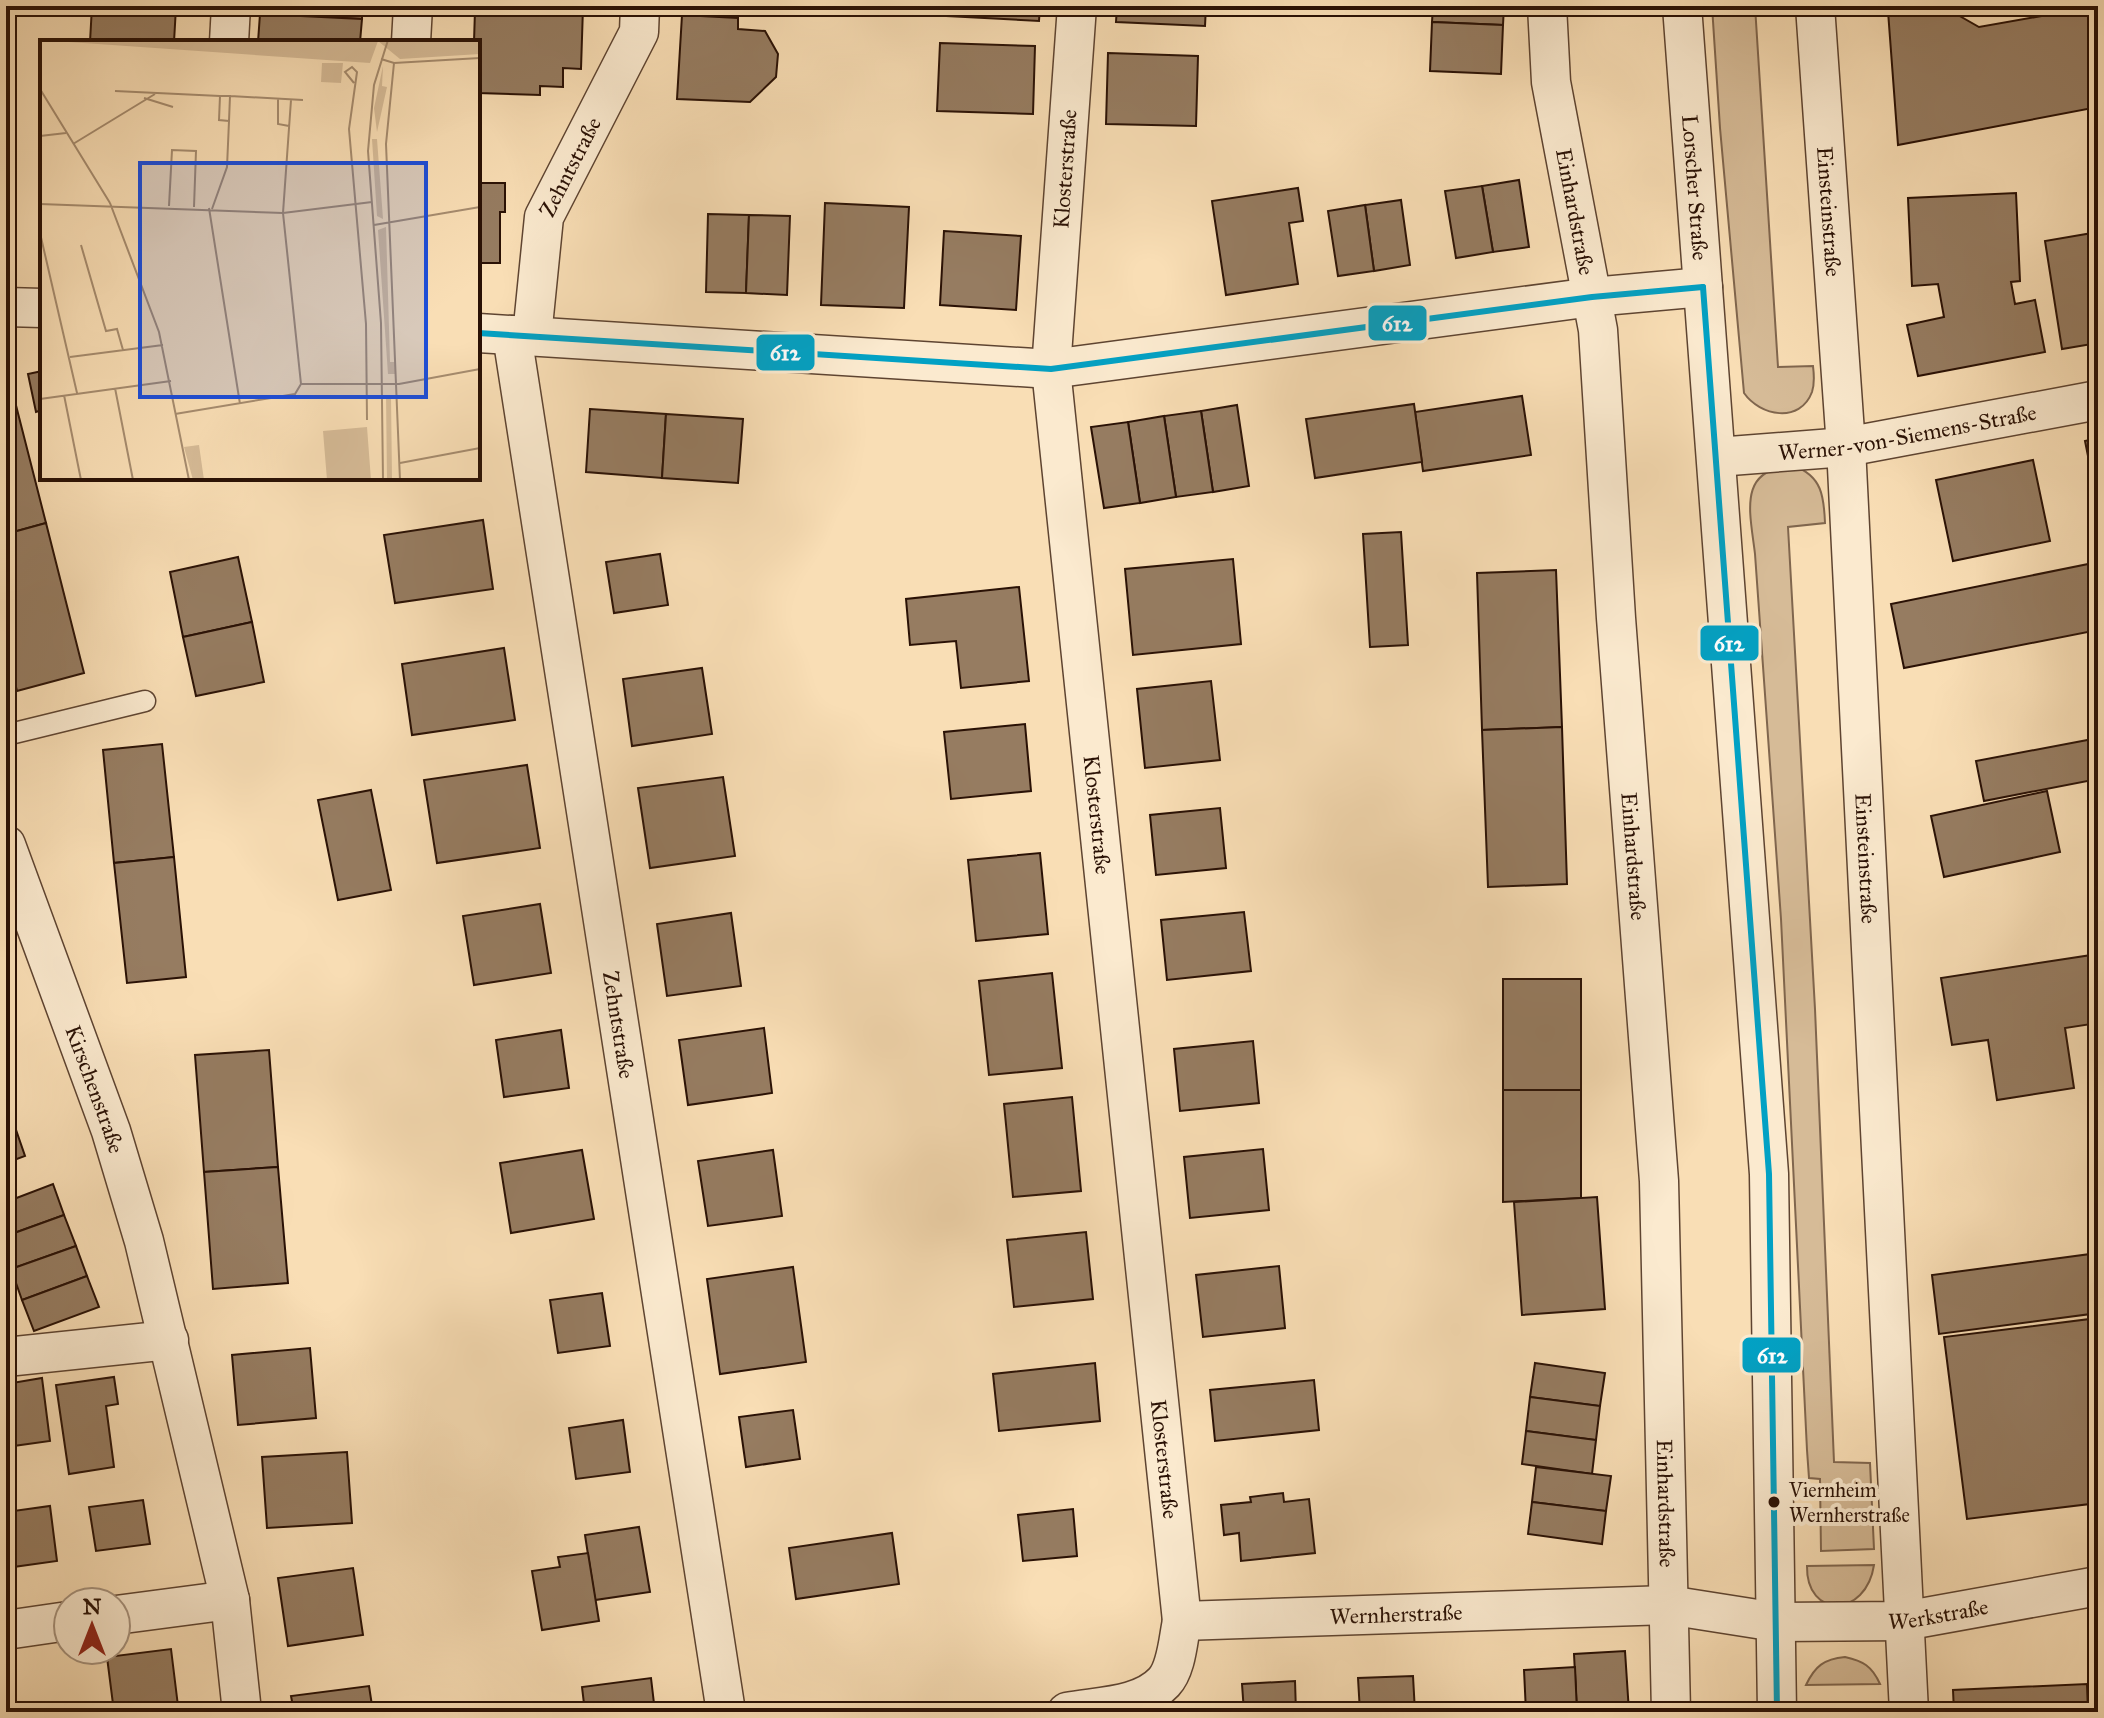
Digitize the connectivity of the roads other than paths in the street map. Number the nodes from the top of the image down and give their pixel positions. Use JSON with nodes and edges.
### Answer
{"nodes":[{"id":1,"x":231,"y":6,"type":"edge"},
{"id":2,"x":413,"y":6,"type":"edge"},
{"id":3,"x":640,"y":6,"type":"edge"},
{"id":4,"x":1077,"y":6,"type":"edge"},
{"id":5,"x":1547,"y":6,"type":"edge"},
{"id":6,"x":1682,"y":6,"type":"edge"},
{"id":7,"x":1815,"y":6,"type":"edge"},
{"id":8,"x":229,"y":40,"type":"edge"},
{"id":9,"x":411,"y":40,"type":"edge"},
{"id":10,"x":1703,"y":287,"type":"junction"},
{"id":11,"x":1592,"y":297,"type":"junction"},
{"id":12,"x":6,"y":307,"type":"edge"},
{"id":13,"x":40,"y":308,"type":"edge"},
{"id":14,"x":507,"y":335,"type":"edge"},
{"id":15,"x":1051,"y":369,"type":"junction"},
{"id":16,"x":2098,"y":400,"type":"edge"},
{"id":17,"x":1846,"y":447,"type":"junction"},
{"id":18,"x":1717,"y":457,"type":"junction"},
{"id":19,"x":145,"y":701,"type":"dead end"},
{"id":20,"x":6,"y":735,"type":"edge"},
{"id":21,"x":6,"y":845,"type":"edge"},
{"id":22,"x":169,"y":1340,"type":"junction"},
{"id":23,"x":6,"y":1357,"type":"edge"},
{"id":24,"x":2098,"y":1586,"type":"edge"},
{"id":25,"x":230,"y":1600,"type":"junction"},
{"id":26,"x":1668,"y":1605,"type":"junction"},
{"id":27,"x":132,"y":1613,"type":"edge"},
{"id":28,"x":1182,"y":1621,"type":"junction"},
{"id":29,"x":1904,"y":1621,"type":"junction"},
{"id":30,"x":1776,"y":1622,"type":"junction"},
{"id":31,"x":52,"y":1623,"type":"edge"},
{"id":32,"x":6,"y":1630,"type":"edge"},
{"id":33,"x":242,"y":1712,"type":"edge"},
{"id":34,"x":726,"y":1712,"type":"edge"},
{"id":35,"x":1067,"y":1712,"type":"edge"},
{"id":36,"x":1671,"y":1712,"type":"edge"},
{"id":37,"x":1777,"y":1712,"type":"edge"},
{"id":38,"x":1909,"y":1712,"type":"edge"}],
"edges":[{"from":1,"to":8,"type":"street"},
{"from":2,"to":9,"type":"street"},
{"from":3,"to":14,"type":"street","name":"Zehntstraße"},
{"from":4,"to":15,"type":"street","name":"Klosterstraße"},
{"from":5,"to":11,"type":"street","name":"Einhardstraße"},
{"from":6,"to":10,"type":"street","name":"Lorscher Straße"},
{"from":7,"to":17,"type":"street","name":"Einsteinstraße"},
{"from":10,"to":11,"type":"street"},
{"from":10,"to":18,"type":"street","name":"Lorscher Straße"},
{"from":11,"to":15,"type":"street"},
{"from":11,"to":26,"type":"street","name":"Einhardstraße"},
{"from":12,"to":13,"type":"street"},
{"from":14,"to":15,"type":"street"},
{"from":14,"to":34,"type":"street","name":"Zehntstraße"},
{"from":15,"to":28,"type":"street","name":"Klosterstraße"},
{"from":16,"to":17,"type":"street","name":"Werner-von-Siemens-Straße"},
{"from":17,"to":18,"type":"street","name":"Werner-von-Siemens-Straße"},
{"from":17,"to":29,"type":"street","name":"Einsteinstraße"},
{"from":18,"to":30,"type":"street","name":"Lorscher Straße"},
{"from":19,"to":20,"type":"lane"},
{"from":21,"to":22,"type":"street","name":"Kirschenstraße"},
{"from":22,"to":23,"type":"street"},
{"from":22,"to":25,"type":"street","name":"Kirschenstraße"},
{"from":24,"to":29,"type":"street","name":"Werkstraße"},
{"from":25,"to":27,"type":"street"},
{"from":25,"to":33,"type":"street","name":"Kirschenstraße"},
{"from":26,"to":28,"type":"street","name":"Wernherstraße"},
{"from":26,"to":30,"type":"street","name":"Wernherstraße"},
{"from":26,"to":36,"type":"street","name":"Einhardstraße"},
{"from":28,"to":35,"type":"street"},
{"from":29,"to":30,"type":"street","name":"Werkstraße"},
{"from":29,"to":38,"type":"street","name":"Einsteinstraße"},
{"from":30,"to":37,"type":"street","name":"Lorscher Straße"},
{"from":31,"to":32,"type":"street"}]}
